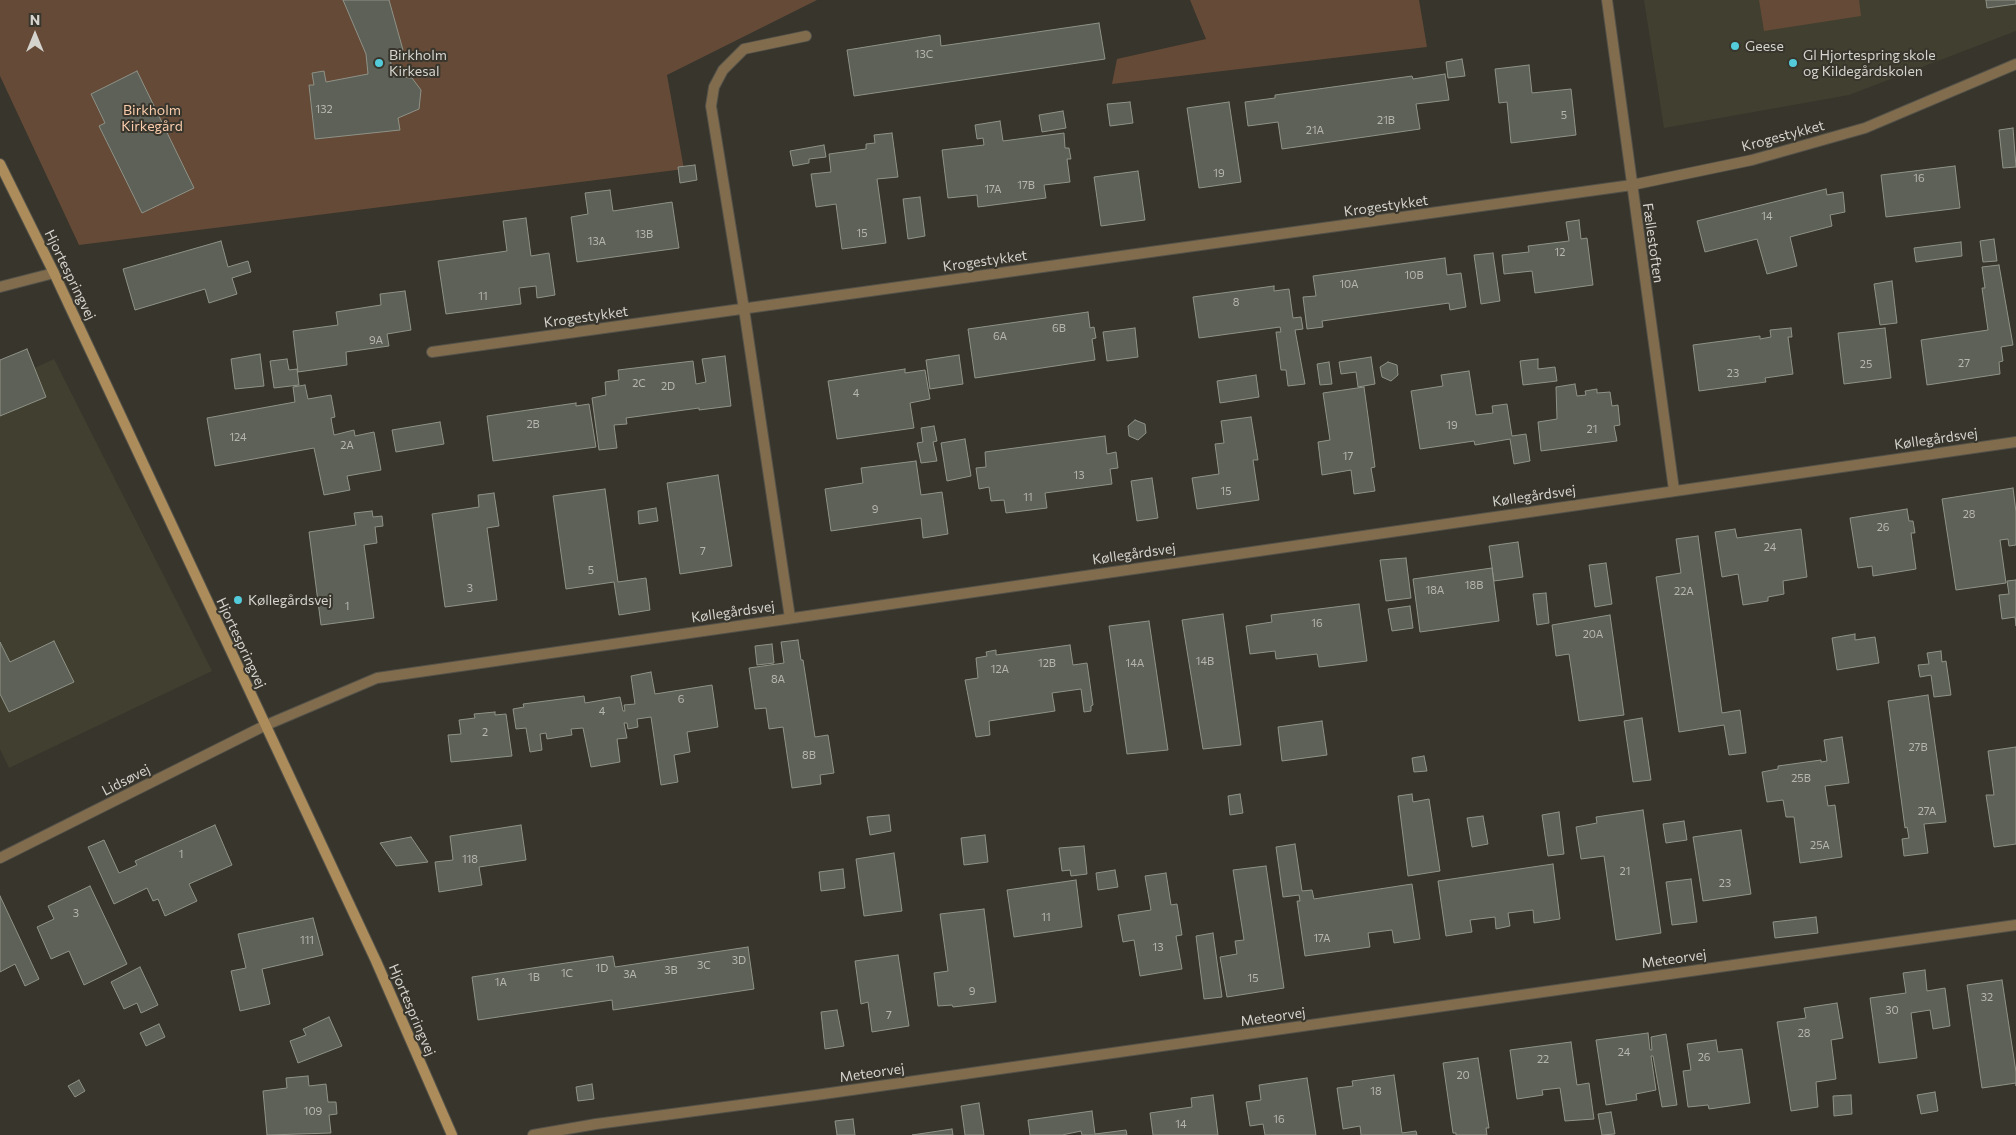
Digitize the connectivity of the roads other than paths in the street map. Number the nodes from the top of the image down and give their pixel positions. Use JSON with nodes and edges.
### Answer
{"nodes":[{"id":1,"x":1607,"y":0,"type":"edge"},
{"id":2,"x":806,"y":36,"type":"dead end"},
{"id":3,"x":2016,"y":64,"type":"edge"},
{"id":4,"x":0,"y":164,"type":"edge"},
{"id":5,"x":1632,"y":185,"type":"junction"},
{"id":6,"x":54,"y":273,"type":"junction"},
{"id":7,"x":0,"y":287,"type":"edge"},
{"id":8,"x":744,"y":309,"type":"junction"},
{"id":9,"x":432,"y":352,"type":"dead end"},
{"id":10,"x":2016,"y":442,"type":"edge"},
{"id":11,"x":1674,"y":490,"type":"junction"},
{"id":12,"x":790,"y":618,"type":"junction"},
{"id":13,"x":264,"y":726,"type":"junction"},
{"id":14,"x":0,"y":858,"type":"edge"},
{"id":15,"x":2016,"y":925,"type":"edge"},
{"id":16,"x":452,"y":1135,"type":"edge"},
{"id":17,"x":533,"y":1135,"type":"edge"}],
"edges":[{"from":1,"to":5,"type":"street","name":"Fællestoften"},
{"from":2,"to":8,"type":"street"},
{"from":3,"to":5,"type":"street","name":"Krogestykket"},
{"from":4,"to":6,"type":"street","name":"Hjortespringvej"},
{"from":5,"to":8,"type":"street","name":"Krogestykket"},
{"from":5,"to":11,"type":"street","name":"Fællestoften"},
{"from":6,"to":7,"type":"street"},
{"from":6,"to":13,"type":"street","name":"Hjortespringvej"},
{"from":8,"to":9,"type":"street","name":"Krogestykket"},
{"from":8,"to":12,"type":"street"},
{"from":10,"to":11,"type":"street","name":"Køllegårdsvej"},
{"from":11,"to":12,"type":"street","name":"Køllegårdsvej"},
{"from":12,"to":13,"type":"street","name":"Køllegårdsvej"},
{"from":13,"to":14,"type":"street","name":"Lidsøvej"},
{"from":13,"to":16,"type":"street","name":"Hjortespringvej"},
{"from":15,"to":17,"type":"street","name":"Meteorvej"}]}
